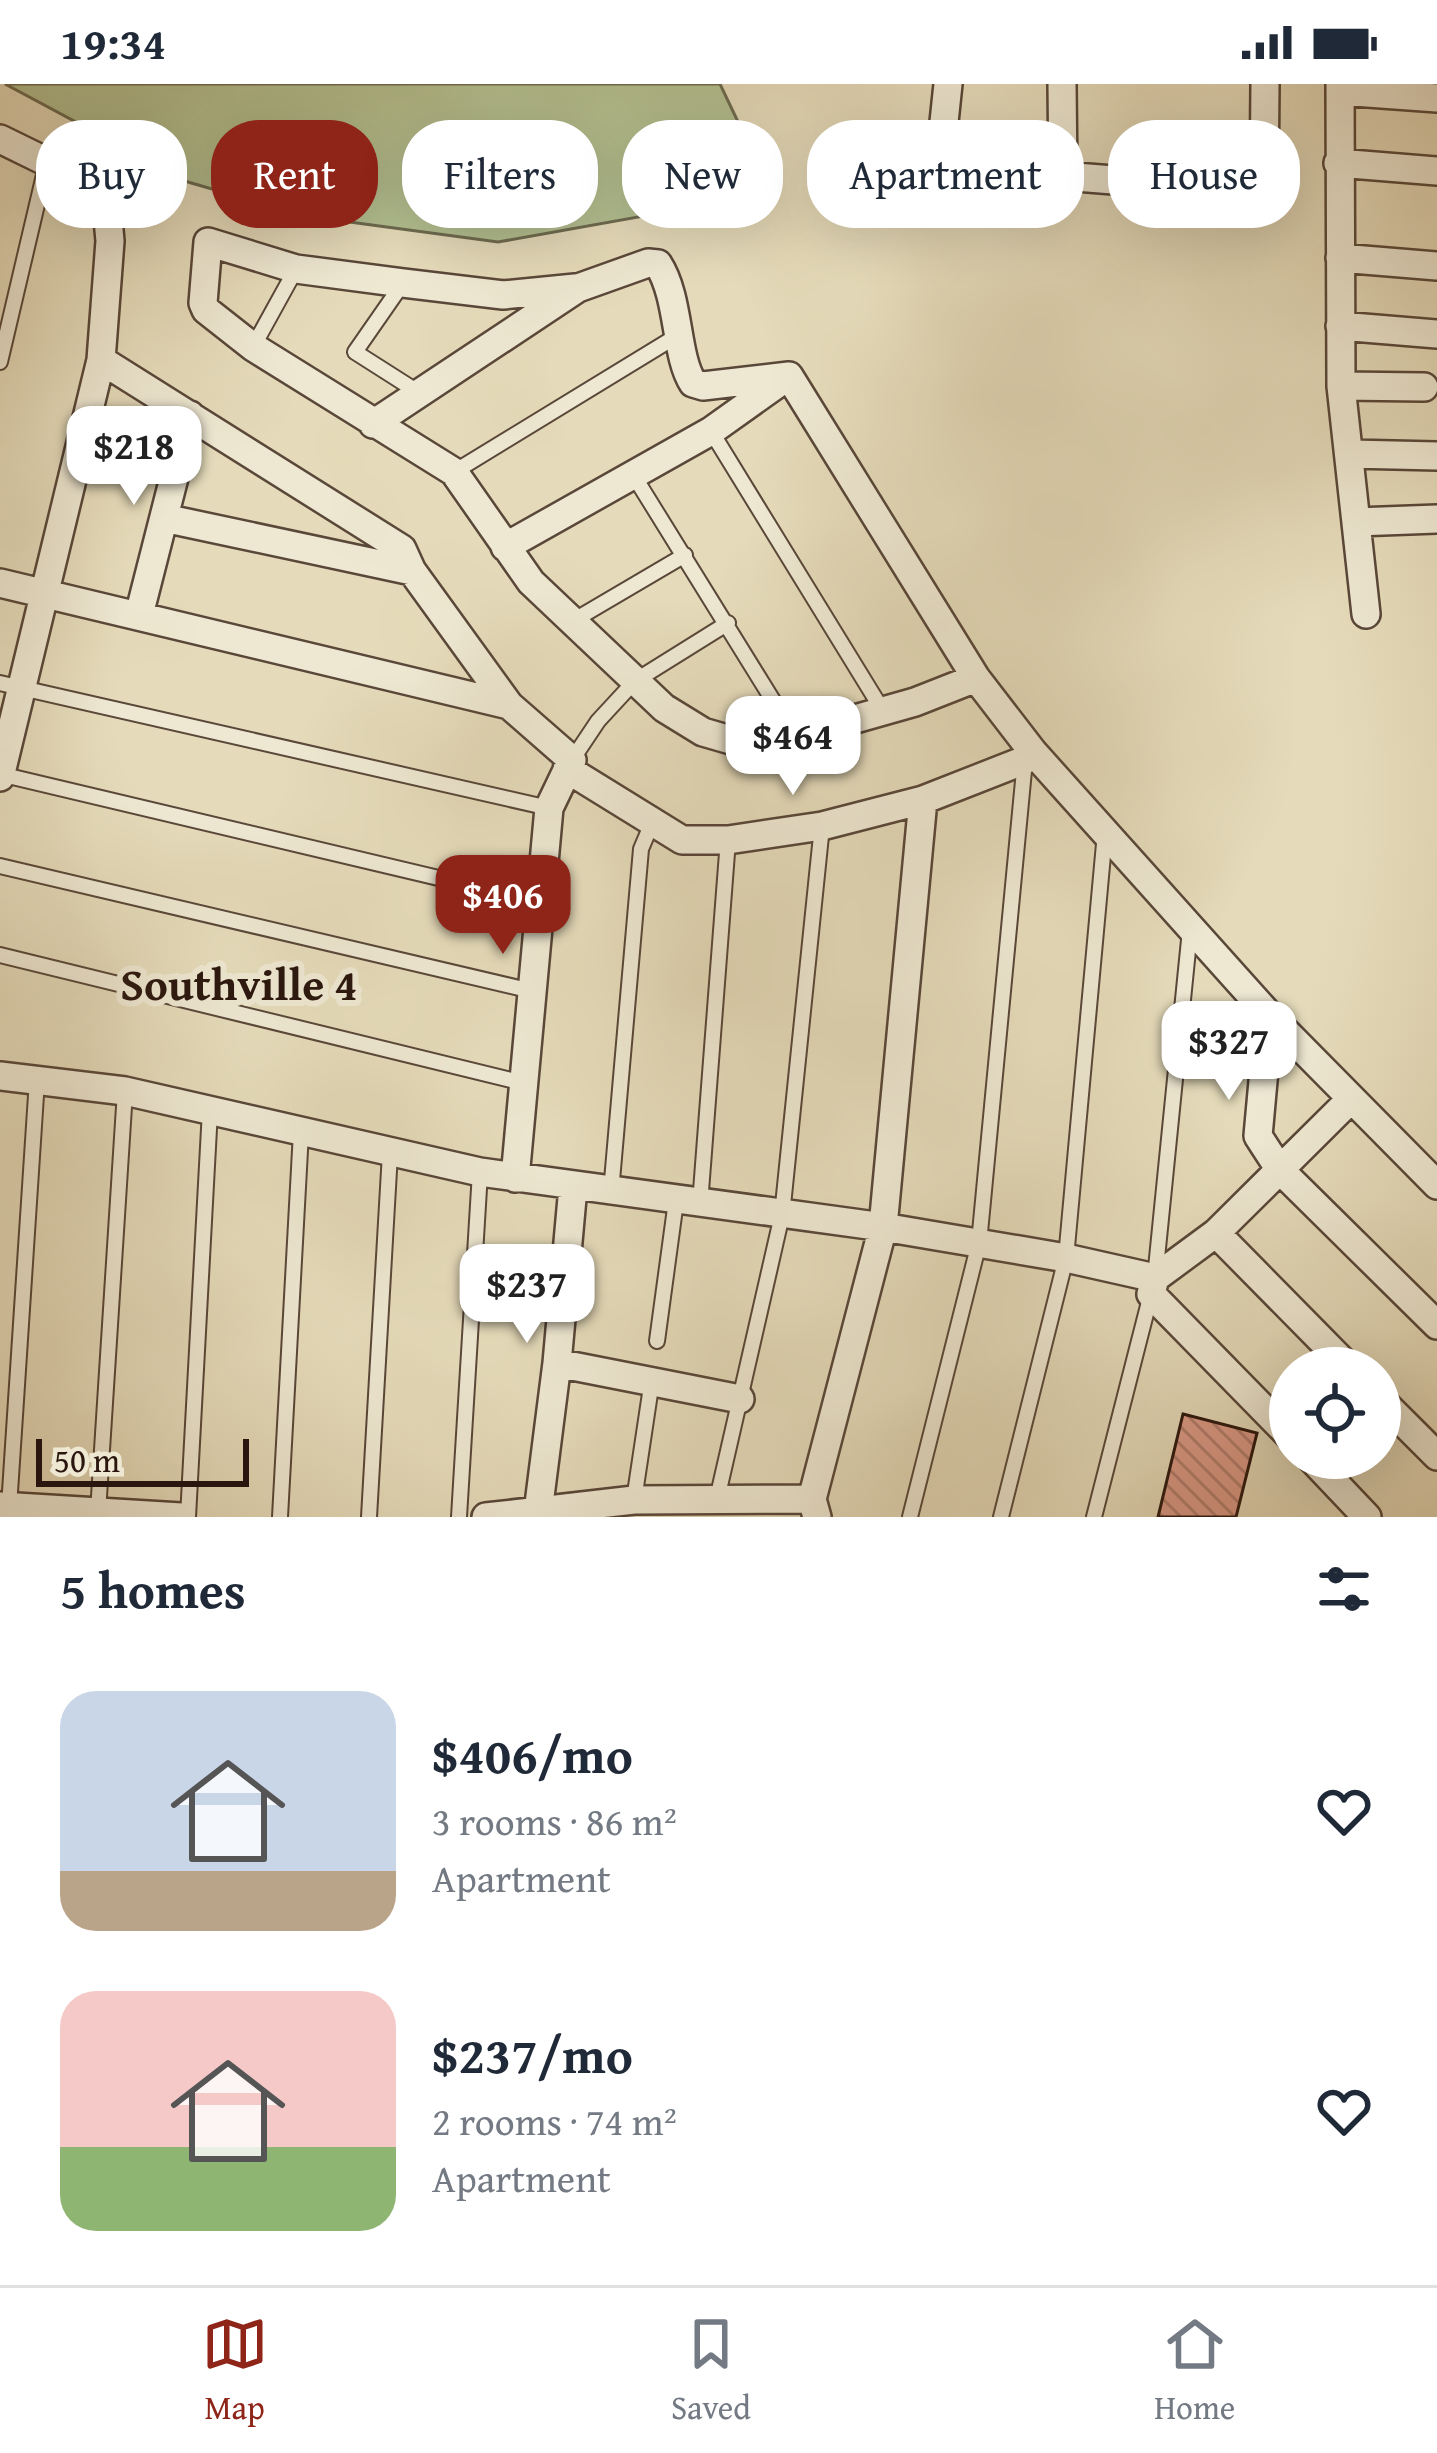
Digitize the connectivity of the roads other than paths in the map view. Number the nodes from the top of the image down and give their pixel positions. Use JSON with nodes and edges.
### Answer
{"nodes":[{"id":1,"x":949,"y":84,"type":"edge"},
{"id":2,"x":1062,"y":84,"type":"edge"},
{"id":3,"x":1265,"y":84,"type":"edge"},
{"id":4,"x":1340,"y":87,"type":"edge"},
{"id":5,"x":1437,"y":98,"type":"edge"},
{"id":6,"x":944,"y":120,"type":"edge"},
{"id":7,"x":0,"y":139,"type":"edge"},
{"id":8,"x":36,"y":157,"type":"edge"},
{"id":9,"x":1338,"y":163,"type":"junction"},
{"id":10,"x":1437,"y":170,"type":"edge"},
{"id":11,"x":36,"y":205,"type":"edge"},
{"id":12,"x":108,"y":228,"type":"edge"},
{"id":13,"x":1340,"y":258,"type":"junction"},
{"id":14,"x":1437,"y":266,"type":"edge"},
{"id":15,"x":296,"y":268,"type":"junction"},
{"id":16,"x":403,"y":283,"type":"junction"},
{"id":17,"x":578,"y":288,"type":"junction"},
{"id":18,"x":1340,"y":326,"type":"junction"},
{"id":19,"x":681,"y":333,"type":"junction"},
{"id":20,"x":1437,"y":334,"type":"edge"},
{"id":21,"x":253,"y":346,"type":"junction"},
{"id":22,"x":101,"y":359,"type":"junction"},
{"id":23,"x":0,"y":362,"type":"edge"},
{"id":24,"x":789,"y":376,"type":"junction"},
{"id":25,"x":1341,"y":386,"type":"junction"},
{"id":26,"x":1424,"y":387,"type":"dead end"},
{"id":27,"x":421,"y":394,"type":"junction"},
{"id":28,"x":190,"y":415,"type":"junction"},
{"id":29,"x":373,"y":424,"type":"junction"},
{"id":30,"x":711,"y":431,"type":"junction"},
{"id":31,"x":1351,"y":454,"type":"junction"},
{"id":32,"x":1437,"y":456,"type":"edge"},
{"id":33,"x":454,"y":472,"type":"junction"},
{"id":34,"x":634,"y":476,"type":"junction"},
{"id":35,"x":164,"y":518,"type":"junction"},
{"id":36,"x":1437,"y":519,"type":"edge"},
{"id":37,"x":1356,"y":522,"type":"junction"},
{"id":38,"x":505,"y":547,"type":"junction"},
{"id":39,"x":685,"y":555,"type":"junction"},
{"id":40,"x":412,"y":571,"type":"junction"},
{"id":41,"x":0,"y":583,"type":"edge"},
{"id":42,"x":44,"y":593,"type":"junction"},
{"id":43,"x":1366,"y":614,"type":"dead end"},
{"id":44,"x":140,"y":616,"type":"junction"},
{"id":45,"x":571,"y":622,"type":"junction"},
{"id":46,"x":728,"y":622,"type":"junction"},
{"id":47,"x":976,"y":678,"type":"junction"},
{"id":48,"x":635,"y":681,"type":"junction"},
{"id":49,"x":10,"y":685,"type":"edge"},
{"id":50,"x":509,"y":705,"type":"junction"},
{"id":51,"x":883,"y":711,"type":"junction"},
{"id":52,"x":795,"y":736,"type":"junction"},
{"id":53,"x":1029,"y":756,"type":"junction"},
{"id":54,"x":570,"y":764,"type":"junction"},
{"id":55,"x":0,"y":775,"type":"edge"},
{"id":56,"x":923,"y":800,"type":"junction"},
{"id":57,"x":549,"y":808,"type":"junction"},
{"id":58,"x":652,"y":823,"type":"junction"},
{"id":59,"x":822,"y":826,"type":"junction"},
{"id":60,"x":1105,"y":832,"type":"junction"},
{"id":61,"x":728,"y":840,"type":"junction"},
{"id":62,"x":0,"y":866,"type":"edge"},
{"id":63,"x":540,"y":902,"type":"junction"},
{"id":64,"x":1190,"y":925,"type":"junction"},
{"id":65,"x":0,"y":955,"type":"edge"},
{"id":66,"x":532,"y":991,"type":"junction"},
{"id":67,"x":1269,"y":1015,"type":"junction"},
{"id":68,"x":0,"y":1076,"type":"edge"},
{"id":69,"x":37,"y":1079,"type":"junction"},
{"id":70,"x":523,"y":1083,"type":"junction"},
{"id":71,"x":125,"y":1091,"type":"junction"},
{"id":72,"x":1351,"y":1099,"type":"junction"},
{"id":73,"x":210,"y":1110,"type":"junction"},
{"id":74,"x":301,"y":1132,"type":"junction"},
{"id":75,"x":390,"y":1153,"type":"junction"},
{"id":76,"x":1280,"y":1170,"type":"junction"},
{"id":77,"x":480,"y":1172,"type":"junction"},
{"id":78,"x":514,"y":1178,"type":"junction"},
{"id":79,"x":1437,"y":1185,"type":"edge"},
{"id":80,"x":573,"y":1187,"type":"junction"},
{"id":81,"x":611,"y":1192,"type":"junction"},
{"id":82,"x":688,"y":1202,"type":"junction"},
{"id":83,"x":782,"y":1215,"type":"junction"},
{"id":84,"x":883,"y":1227,"type":"junction"},
{"id":85,"x":1216,"y":1233,"type":"junction"},
{"id":86,"x":979,"y":1243,"type":"junction"},
{"id":87,"x":1066,"y":1258,"type":"junction"},
{"id":88,"x":1153,"y":1286,"type":"junction"},
{"id":89,"x":1437,"y":1325,"type":"edge"},
{"id":90,"x":657,"y":1341,"type":"dead end"},
{"id":91,"x":1328,"y":1347,"type":"edge"},
{"id":92,"x":557,"y":1363,"type":"junction"},
{"id":93,"x":652,"y":1380,"type":"junction"},
{"id":94,"x":740,"y":1399,"type":"junction"},
{"id":95,"x":8,"y":1410,"type":"edge"},
{"id":96,"x":1269,"y":1413,"type":"edge"},
{"id":97,"x":1401,"y":1420,"type":"edge"},
{"id":98,"x":1437,"y":1456,"type":"edge"},
{"id":99,"x":1331,"y":1479,"type":"edge"},
{"id":100,"x":717,"y":1499,"type":"junction"},
{"id":101,"x":634,"y":1501,"type":"junction"},
{"id":102,"x":4,"y":1506,"type":"edge"},
{"id":103,"x":814,"y":1508,"type":"edge"},
{"id":104,"x":98,"y":1512,"type":"junction"},
{"id":105,"x":538,"y":1512,"type":"junction"},
{"id":106,"x":146,"y":1516,"type":"edge"},
{"id":107,"x":185,"y":1517,"type":"edge"},
{"id":108,"x":280,"y":1517,"type":"edge"},
{"id":109,"x":369,"y":1517,"type":"edge"},
{"id":110,"x":459,"y":1517,"type":"edge"},
{"id":111,"x":486,"y":1517,"type":"edge"},
{"id":112,"x":910,"y":1517,"type":"edge"},
{"id":113,"x":1001,"y":1517,"type":"edge"},
{"id":114,"x":1094,"y":1517,"type":"edge"},
{"id":115,"x":1366,"y":1517,"type":"edge"}],
"edges":[{"from":1,"to":6,"type":"street"},
{"from":2,"to":3,"type":"street"},
{"from":4,"to":5,"type":"street"},
{"from":4,"to":9,"type":"street"},
{"from":7,"to":8,"type":"street"},
{"from":9,"to":10,"type":"street"},
{"from":9,"to":13,"type":"street"},
{"from":11,"to":23,"type":"lane"},
{"from":12,"to":22,"type":"street"},
{"from":13,"to":14,"type":"street"},
{"from":13,"to":18,"type":"street"},
{"from":15,"to":16,"type":"street"},
{"from":15,"to":21,"type":"lane"},
{"from":15,"to":21,"type":"street"},
{"from":16,"to":17,"type":"street"},
{"from":16,"to":27,"type":"lane"},
{"from":17,"to":19,"type":"street"},
{"from":17,"to":27,"type":"street"},
{"from":18,"to":20,"type":"street"},
{"from":18,"to":25,"type":"street"},
{"from":19,"to":24,"type":"street"},
{"from":19,"to":33,"type":"lane"},
{"from":21,"to":29,"type":"street"},
{"from":22,"to":28,"type":"street"},
{"from":22,"to":42,"type":"street"},
{"from":24,"to":30,"type":"street"},
{"from":24,"to":47,"type":"street"},
{"from":25,"to":26,"type":"street"},
{"from":25,"to":31,"type":"street"},
{"from":27,"to":29,"type":"street"},
{"from":28,"to":35,"type":"street"},
{"from":28,"to":40,"type":"street"},
{"from":29,"to":33,"type":"street"},
{"from":30,"to":34,"type":"street"},
{"from":30,"to":51,"type":"lane"},
{"from":31,"to":32,"type":"street"},
{"from":31,"to":37,"type":"street"},
{"from":33,"to":38,"type":"street"},
{"from":34,"to":38,"type":"street"},
{"from":34,"to":39,"type":"lane"},
{"from":35,"to":40,"type":"street"},
{"from":35,"to":44,"type":"street"},
{"from":36,"to":37,"type":"street"},
{"from":37,"to":43,"type":"street"},
{"from":38,"to":45,"type":"street"},
{"from":39,"to":45,"type":"lane"},
{"from":39,"to":46,"type":"lane"},
{"from":40,"to":50,"type":"street"},
{"from":41,"to":42,"type":"street"},
{"from":42,"to":44,"type":"street"},
{"from":42,"to":49,"type":"street"},
{"from":44,"to":50,"type":"street"},
{"from":45,"to":48,"type":"street"},
{"from":46,"to":48,"type":"lane"},
{"from":46,"to":52,"type":"lane"},
{"from":47,"to":51,"type":"street"},
{"from":47,"to":53,"type":"street"},
{"from":48,"to":52,"type":"street"},
{"from":48,"to":54,"type":"lane"},
{"from":49,"to":55,"type":"street"},
{"from":49,"to":57,"type":"lane"},
{"from":50,"to":54,"type":"street"},
{"from":51,"to":52,"type":"street"},
{"from":53,"to":56,"type":"street"},
{"from":53,"to":60,"type":"street"},
{"from":53,"to":86,"type":"lane"},
{"from":54,"to":57,"type":"street"},
{"from":54,"to":58,"type":"street"},
{"from":55,"to":63,"type":"lane"},
{"from":56,"to":59,"type":"street"},
{"from":56,"to":84,"type":"street"},
{"from":57,"to":63,"type":"street"},
{"from":58,"to":61,"type":"street"},
{"from":58,"to":81,"type":"lane"},
{"from":59,"to":61,"type":"street"},
{"from":59,"to":83,"type":"lane"},
{"from":60,"to":64,"type":"street"},
{"from":60,"to":87,"type":"lane"},
{"from":61,"to":82,"type":"lane"},
{"from":62,"to":66,"type":"lane"},
{"from":63,"to":66,"type":"street"},
{"from":64,"to":67,"type":"street"},
{"from":64,"to":88,"type":"lane"},
{"from":65,"to":70,"type":"lane"},
{"from":66,"to":70,"type":"street"},
{"from":67,"to":72,"type":"street"},
{"from":67,"to":76,"type":"street"},
{"from":68,"to":69,"type":"street"},
{"from":69,"to":71,"type":"street"},
{"from":69,"to":95,"type":"lane"},
{"from":70,"to":78,"type":"street"},
{"from":71,"to":73,"type":"street"},
{"from":71,"to":104,"type":"lane"},
{"from":72,"to":76,"type":"street"},
{"from":72,"to":79,"type":"street"},
{"from":73,"to":74,"type":"street"},
{"from":73,"to":107,"type":"lane"},
{"from":74,"to":75,"type":"street"},
{"from":74,"to":108,"type":"lane"},
{"from":75,"to":77,"type":"street"},
{"from":75,"to":109,"type":"lane"},
{"from":76,"to":85,"type":"street"},
{"from":76,"to":89,"type":"street"},
{"from":77,"to":78,"type":"street"},
{"from":77,"to":110,"type":"lane"},
{"from":78,"to":80,"type":"street"},
{"from":80,"to":81,"type":"street"},
{"from":80,"to":92,"type":"street"},
{"from":81,"to":82,"type":"street"},
{"from":82,"to":83,"type":"street"},
{"from":82,"to":90,"type":"lane"},
{"from":83,"to":84,"type":"street"},
{"from":83,"to":94,"type":"lane"},
{"from":84,"to":86,"type":"street"},
{"from":84,"to":103,"type":"street"},
{"from":85,"to":88,"type":"street"},
{"from":85,"to":91,"type":"street"},
{"from":86,"to":87,"type":"street"},
{"from":86,"to":112,"type":"lane"},
{"from":87,"to":88,"type":"street"},
{"from":87,"to":113,"type":"lane"},
{"from":88,"to":96,"type":"street"},
{"from":88,"to":114,"type":"lane"},
{"from":92,"to":93,"type":"street"},
{"from":92,"to":105,"type":"street"},
{"from":93,"to":94,"type":"street"},
{"from":93,"to":101,"type":"lane"},
{"from":94,"to":100,"type":"lane"},
{"from":95,"to":102,"type":"lane"},
{"from":97,"to":98,"type":"street"},
{"from":99,"to":115,"type":"street"},
{"from":100,"to":101,"type":"street"},
{"from":100,"to":103,"type":"street"},
{"from":101,"to":105,"type":"street"},
{"from":102,"to":104,"type":"street"},
{"from":104,"to":106,"type":"street"},
{"from":105,"to":111,"type":"street"},
{"from":106,"to":107,"type":"street"}]}
